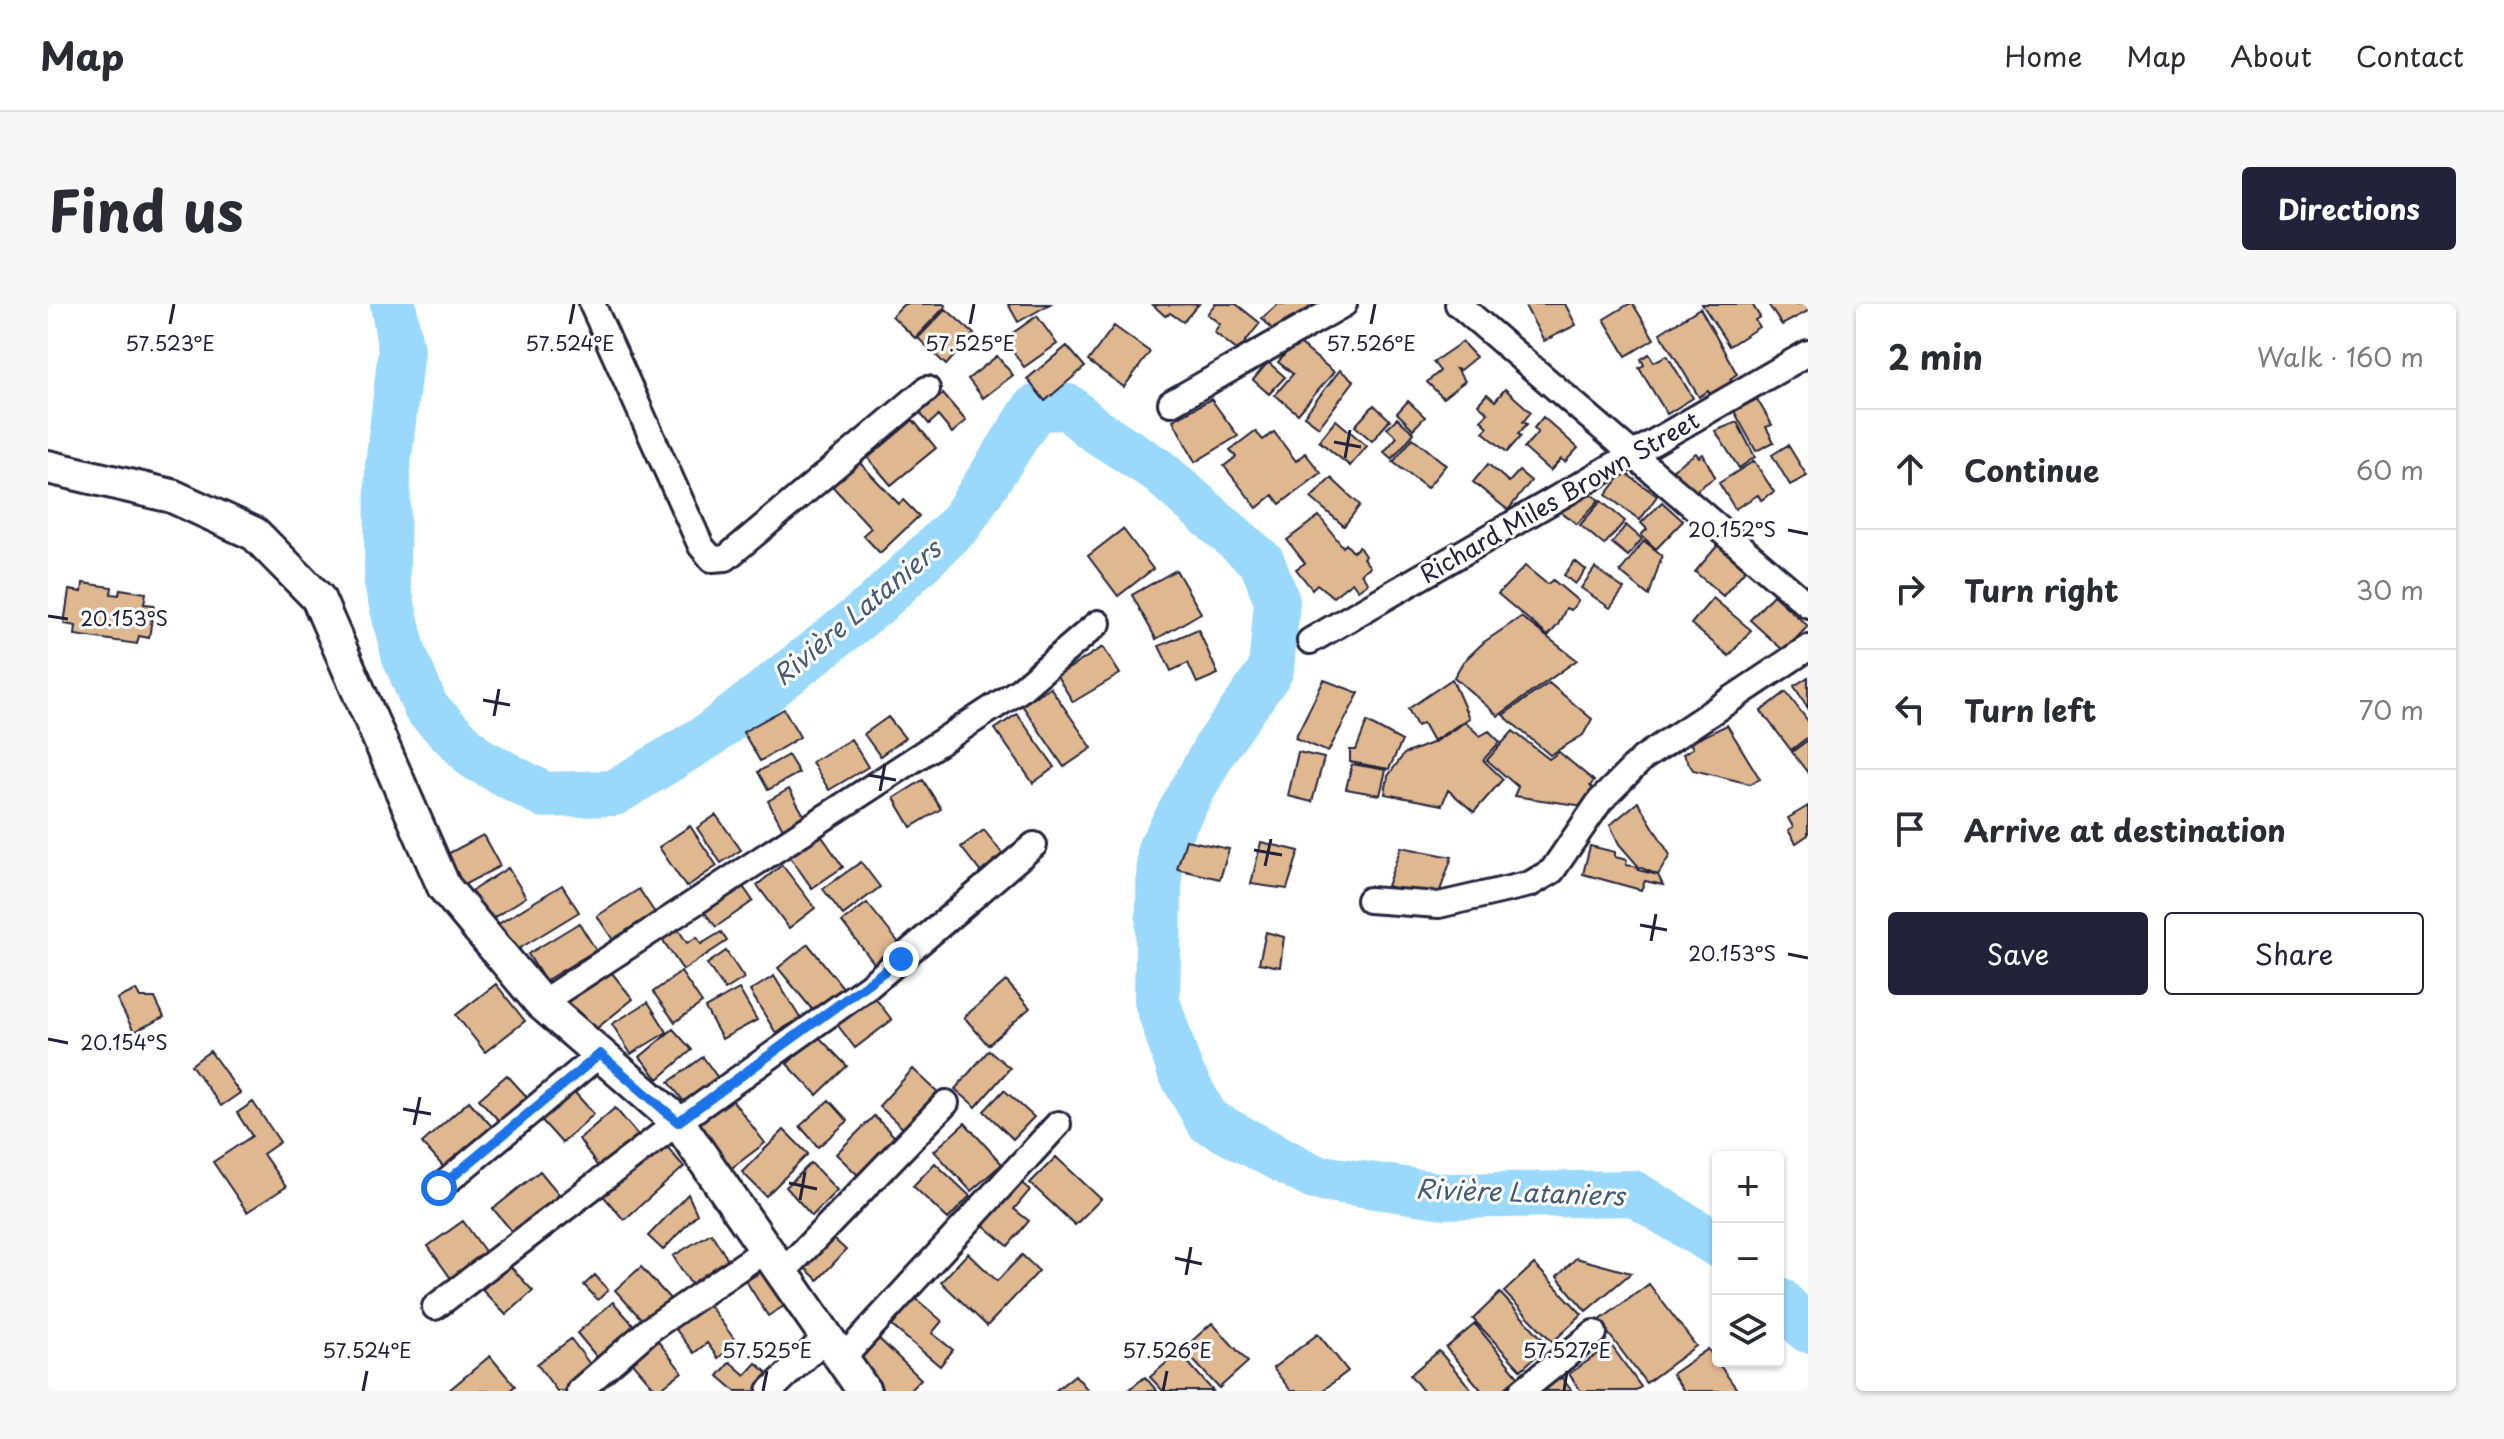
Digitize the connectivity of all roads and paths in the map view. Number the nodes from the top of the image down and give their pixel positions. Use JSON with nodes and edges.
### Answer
{"nodes":[{"id":1,"x":592,"y":304,"type":"edge"},
{"id":2,"x":1344,"y":304,"type":"edge"},
{"id":3,"x":1458,"y":304,"type":"edge"},
{"id":4,"x":1808,"y":353,"type":"edge"},
{"id":5,"x":927,"y":389,"type":"dead end"},
{"id":6,"x":1171,"y":403,"type":"dead end"},
{"id":7,"x":1634,"y":456,"type":"junction"},
{"id":8,"x":48,"y":467,"type":"edge"},
{"id":9,"x":1808,"y":605,"type":"edge"},
{"id":10,"x":1098,"y":623,"type":"dead end"},
{"id":11,"x":1310,"y":641,"type":"dead end"},
{"id":12,"x":1808,"y":648,"type":"edge"},
{"id":13,"x":1034,"y":845,"type":"dead end"},
{"id":14,"x":1369,"y":900,"type":"dead end"},
{"id":15,"x":541,"y":1003,"type":"junction"},
{"id":16,"x":600,"y":1054,"type":"junction"},
{"id":17,"x":946,"y":1103,"type":"dead end"},
{"id":18,"x":678,"y":1122,"type":"junction"},
{"id":19,"x":1058,"y":1124,"type":"dead end"},
{"id":20,"x":439,"y":1188,"type":"dead end"},
{"id":21,"x":776,"y":1260,"type":"junction"},
{"id":22,"x":435,"y":1307,"type":"dead end"},
{"id":23,"x":1594,"y":1333,"type":"dead end"},
{"id":24,"x":834,"y":1347,"type":"junction"},
{"id":25,"x":579,"y":1391,"type":"edge"},
{"id":26,"x":770,"y":1391,"type":"edge"},
{"id":27,"x":864,"y":1391,"type":"edge"},
{"id":28,"x":1522,"y":1391,"type":"edge"}],
"edges":[{"from":1,"to":5,"type":"street"},
{"from":2,"to":6,"type":"street"},
{"from":3,"to":7,"type":"street"},
{"from":4,"to":7,"type":"street","name":"Richard Miles Brown Street"},
{"from":7,"to":9,"type":"street"},
{"from":7,"to":11,"type":"street","name":"Richard Miles Brown Street"},
{"from":8,"to":15,"type":"main road"},
{"from":10,"to":15,"type":"street"},
{"from":12,"to":14,"type":"street"},
{"from":13,"to":18,"type":"street"},
{"from":15,"to":16,"type":"main road"},
{"from":16,"to":18,"type":"main road"},
{"from":16,"to":20,"type":"street"},
{"from":17,"to":21,"type":"street"},
{"from":18,"to":21,"type":"main road"},
{"from":18,"to":22,"type":"street"},
{"from":19,"to":24,"type":"street"},
{"from":21,"to":24,"type":"main road"},
{"from":21,"to":25,"type":"street"},
{"from":23,"to":28,"type":"street"},
{"from":24,"to":26,"type":"street"},
{"from":24,"to":27,"type":"main road"}]}
